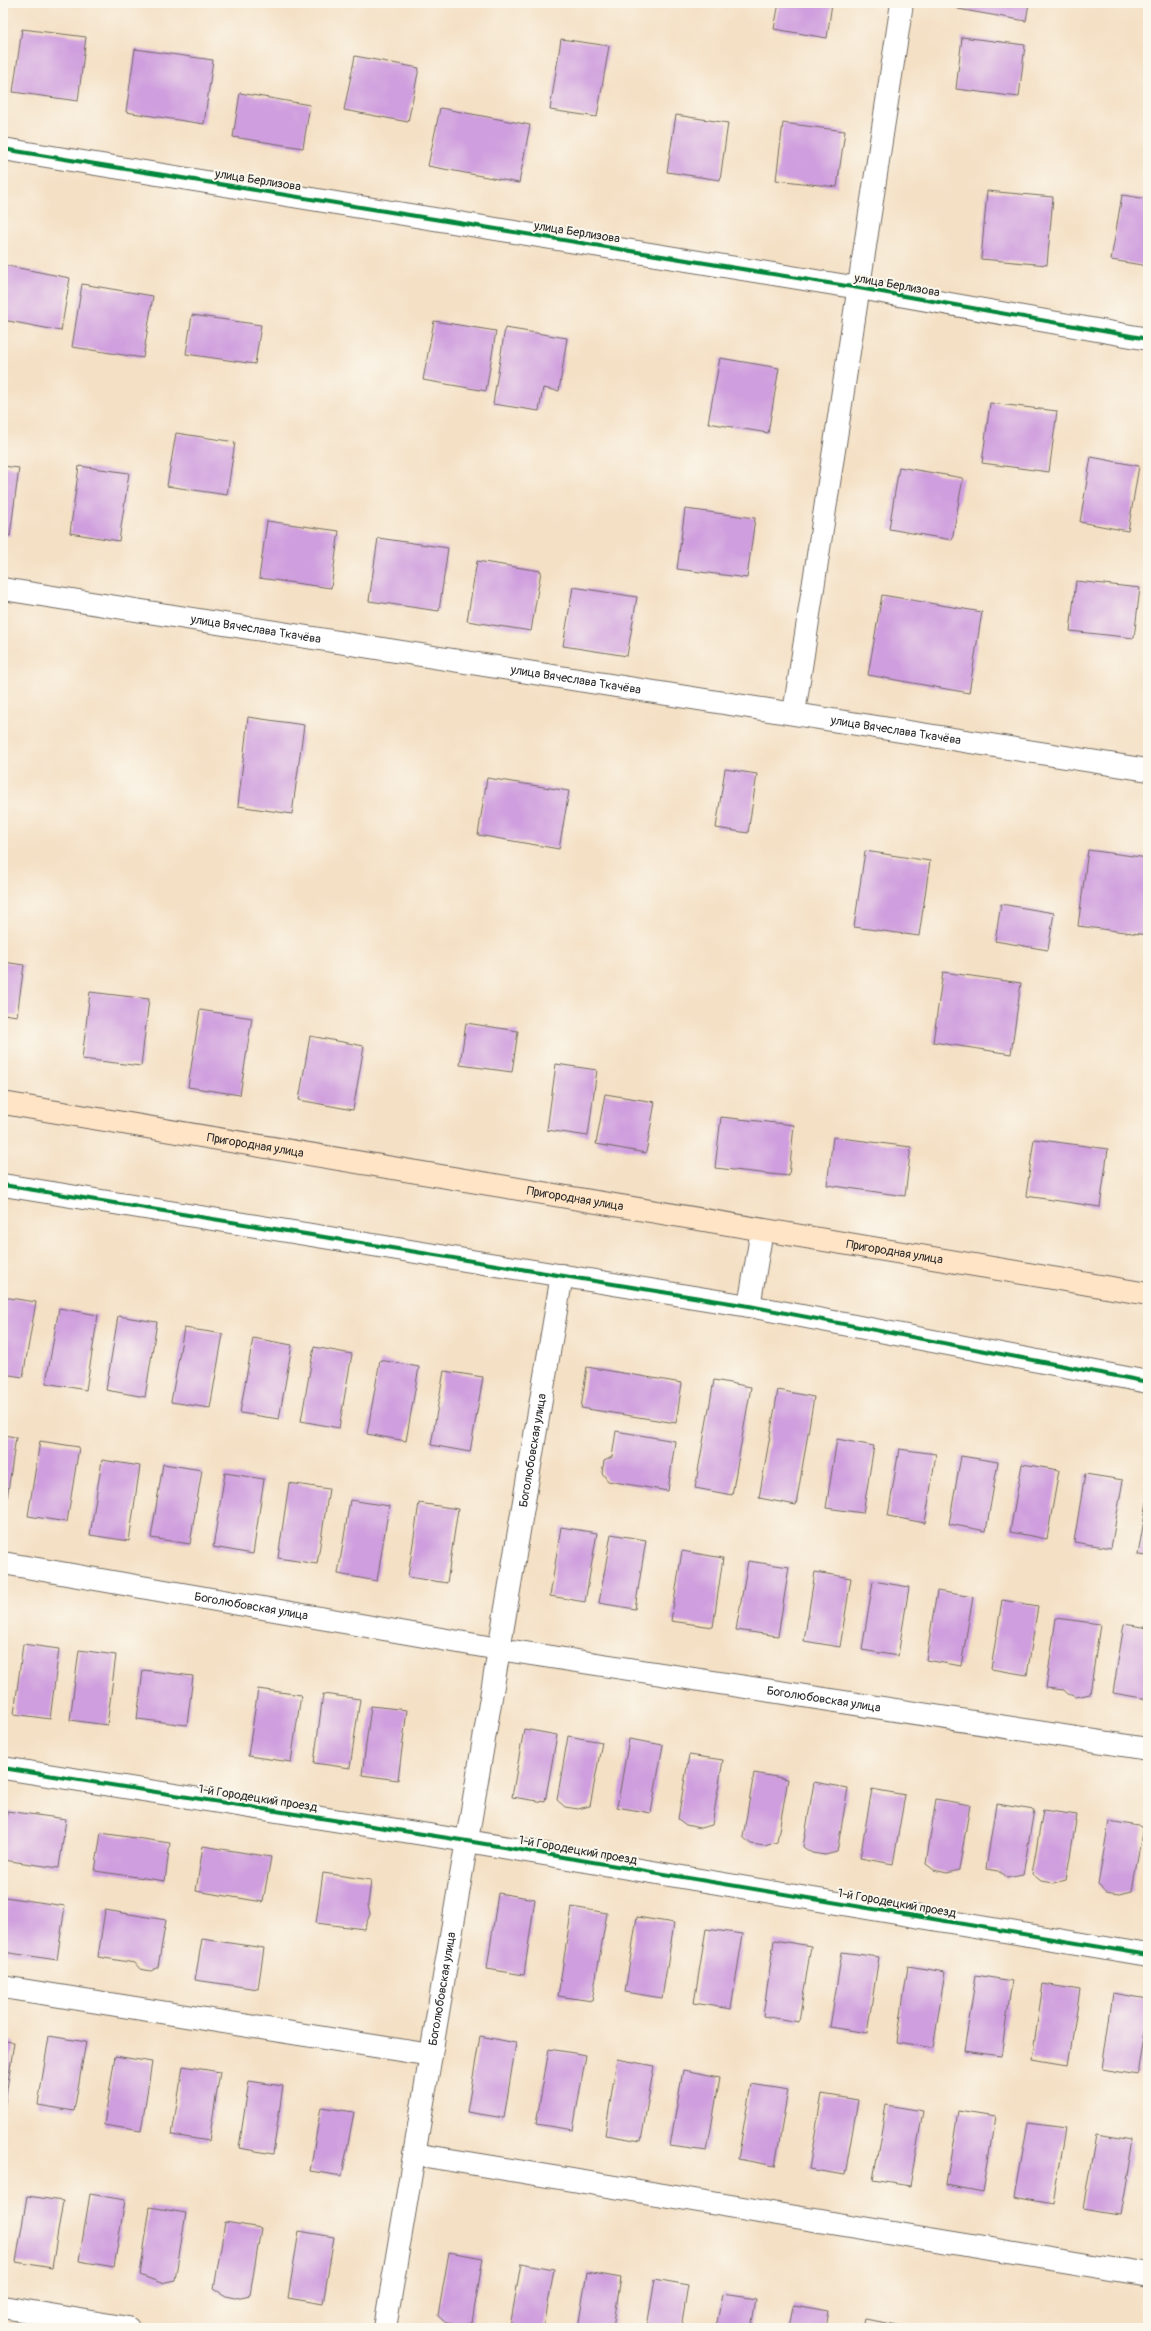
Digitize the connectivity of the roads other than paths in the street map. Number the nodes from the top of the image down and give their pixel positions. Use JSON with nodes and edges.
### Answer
{"nodes":[{"id":1,"x":902,"y":3,"type":"edge"},
{"id":2,"x":3,"y":149,"type":"edge"},
{"id":3,"x":859,"y":288,"type":"junction"},
{"id":4,"x":1148,"y":339,"type":"edge"},
{"id":5,"x":3,"y":589,"type":"edge"},
{"id":6,"x":794,"y":713,"type":"junction"},
{"id":7,"x":1148,"y":770,"type":"edge"},
{"id":8,"x":3,"y":1103,"type":"edge"},
{"id":9,"x":3,"y":1185,"type":"edge"},
{"id":10,"x":762,"y":1230,"type":"junction"},
{"id":11,"x":562,"y":1275,"type":"junction"},
{"id":12,"x":1148,"y":1294,"type":"edge"},
{"id":13,"x":748,"y":1306,"type":"junction"},
{"id":14,"x":1148,"y":1382,"type":"edge"},
{"id":15,"x":3,"y":1563,"type":"edge"},
{"id":16,"x":499,"y":1649,"type":"junction"},
{"id":17,"x":1148,"y":1749,"type":"edge"},
{"id":18,"x":3,"y":1768,"type":"edge"},
{"id":19,"x":467,"y":1841,"type":"junction"},
{"id":20,"x":1148,"y":1955,"type":"edge"},
{"id":21,"x":3,"y":1987,"type":"edge"},
{"id":22,"x":431,"y":2055,"type":"junction"},
{"id":23,"x":414,"y":2154,"type":"junction"},
{"id":24,"x":1148,"y":2275,"type":"edge"},
{"id":25,"x":3,"y":2307,"type":"edge"},
{"id":26,"x":128,"y":2328,"type":"edge"},
{"id":27,"x":385,"y":2328,"type":"edge"}],
"edges":[{"from":1,"to":3,"type":"street"},
{"from":2,"to":3,"type":"street","name":"улица Берлизова"},
{"from":3,"to":4,"type":"street","name":"улица Берлизова"},
{"from":3,"to":6,"type":"street"},
{"from":5,"to":6,"type":"street","name":"улица Вячеслава Ткачёва"},
{"from":6,"to":7,"type":"street","name":"улица Вячеслава Ткачёва"},
{"from":8,"to":10,"type":"street","name":"Пригородная улица"},
{"from":9,"to":11,"type":"street"},
{"from":10,"to":12,"type":"street","name":"Пригородная улица"},
{"from":10,"to":13,"type":"street"},
{"from":11,"to":13,"type":"street"},
{"from":11,"to":16,"type":"street","name":"Боголюбовская улица"},
{"from":13,"to":14,"type":"street"},
{"from":15,"to":16,"type":"street","name":"Боголюбовская улица"},
{"from":16,"to":17,"type":"street","name":"Боголюбовская улица"},
{"from":16,"to":19,"type":"street","name":"Боголюбовская улица"},
{"from":18,"to":19,"type":"street","name":"1-й Городецкий проезд"},
{"from":19,"to":20,"type":"street","name":"1-й Городецкий проезд"},
{"from":19,"to":22,"type":"street","name":"Боголюбовская улица"},
{"from":21,"to":22,"type":"street"},
{"from":22,"to":23,"type":"street","name":"Боголюбовская улица"},
{"from":23,"to":24,"type":"street"},
{"from":23,"to":27,"type":"street","name":"Боголюбовская улица"},
{"from":25,"to":26,"type":"street"}]}
